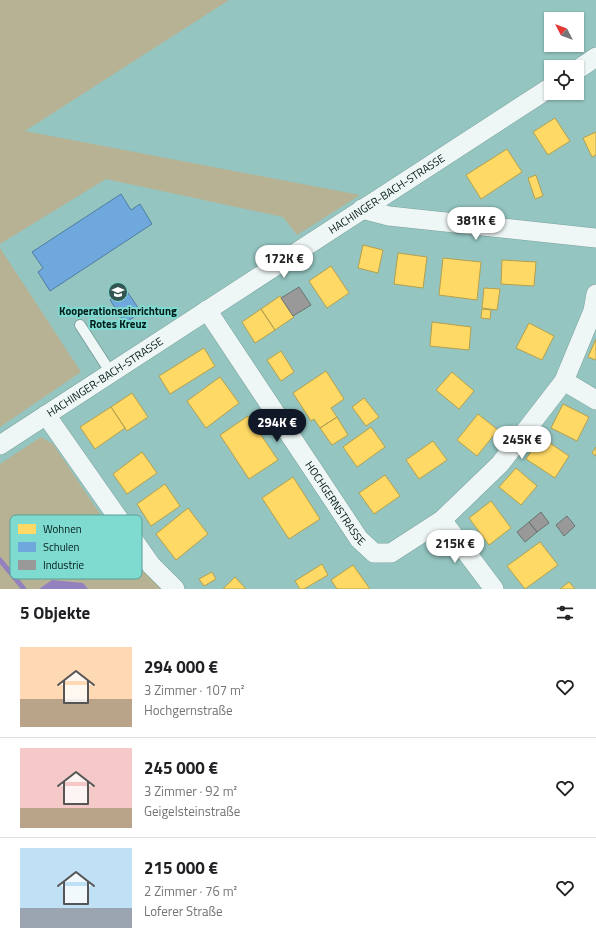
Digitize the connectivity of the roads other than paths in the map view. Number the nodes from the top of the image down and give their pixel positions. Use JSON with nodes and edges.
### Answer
{"nodes":[{"id":1,"x":596,"y":57,"type":"edge"},
{"id":2,"x":584,"y":65,"type":"edge"},
{"id":3,"x":544,"y":92,"type":"edge"},
{"id":4,"x":362,"y":210,"type":"junction"},
{"id":5,"x":596,"y":238,"type":"edge"},
{"id":6,"x":596,"y":294,"type":"edge"},
{"id":7,"x":207,"y":310,"type":"junction"},
{"id":8,"x":80,"y":325,"type":"dead end"},
{"id":9,"x":111,"y":373,"type":"junction"},
{"id":10,"x":564,"y":381,"type":"junction"},
{"id":11,"x":596,"y":400,"type":"edge"},
{"id":12,"x":46,"y":415,"type":"junction"},
{"id":13,"x":0,"y":445,"type":"edge"},
{"id":14,"x":115,"y":515,"type":"edge"},
{"id":15,"x":442,"y":520,"type":"junction"},
{"id":16,"x":142,"y":553,"type":"edge"},
{"id":17,"x":175,"y":589,"type":"edge"},
{"id":18,"x":494,"y":589,"type":"edge"}],
"edges":[{"from":1,"to":2,"type":"street"},
{"from":3,"to":4,"type":"street","name":"HACHINGER-BACH-STRASSE"},
{"from":4,"to":5,"type":"street"},
{"from":4,"to":7,"type":"street","name":"HACHINGER-BACH-STRASSE"},
{"from":6,"to":10,"type":"street"},
{"from":7,"to":9,"type":"street","name":"HACHINGER-BACH-STRASSE"},
{"from":7,"to":15,"type":"street","name":"HOCHGERNSTRASSE"},
{"from":8,"to":9,"type":"lane"},
{"from":9,"to":12,"type":"street","name":"HACHINGER-BACH-STRASSE"},
{"from":10,"to":11,"type":"street"},
{"from":10,"to":15,"type":"street"},
{"from":12,"to":13,"type":"street","name":"HACHINGER-BACH-STRASSE"},
{"from":12,"to":14,"type":"street"},
{"from":15,"to":18,"type":"street"},
{"from":16,"to":17,"type":"street"}]}
